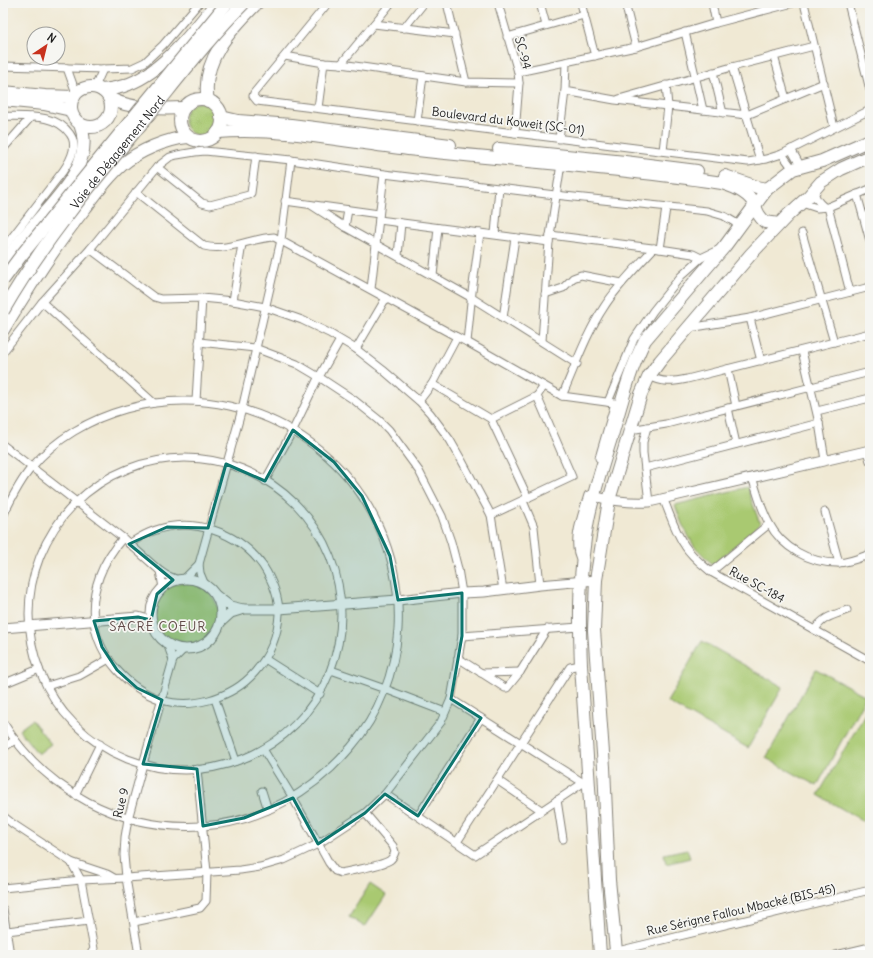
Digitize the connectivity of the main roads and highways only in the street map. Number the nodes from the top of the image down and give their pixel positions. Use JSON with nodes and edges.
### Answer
{"nodes":[{"id":1,"x":216,"y":3,"type":"edge"},
{"id":2,"x":227,"y":3,"type":"edge"},
{"id":3,"x":244,"y":3,"type":"edge"},
{"id":4,"x":257,"y":3,"type":"edge"},
{"id":5,"x":3,"y":92,"type":"edge"},
{"id":6,"x":102,"y":92,"type":"junction"},
{"id":7,"x":75,"y":95,"type":"junction"},
{"id":8,"x":3,"y":100,"type":"edge"},
{"id":9,"x":208,"y":101,"type":"junction"},
{"id":10,"x":184,"y":108,"type":"junction"},
{"id":11,"x":71,"y":110,"type":"junction"},
{"id":12,"x":110,"y":115,"type":"junction"},
{"id":13,"x":222,"y":117,"type":"junction"},
{"id":14,"x":180,"y":123,"type":"junction"},
{"id":15,"x":80,"y":124,"type":"junction"},
{"id":16,"x":218,"y":132,"type":"junction"},
{"id":17,"x":188,"y":137,"type":"junction"},
{"id":18,"x":870,"y":140,"type":"edge"},
{"id":19,"x":870,"y":156,"type":"edge"},
{"id":20,"x":797,"y":168,"type":"junction"},
{"id":21,"x":768,"y":189,"type":"junction"},
{"id":22,"x":814,"y":190,"type":"junction"},
{"id":23,"x":755,"y":206,"type":"junction"},
{"id":24,"x":779,"y":224,"type":"junction"},
{"id":25,"x":3,"y":264,"type":"edge"},
{"id":26,"x":3,"y":280,"type":"edge"},
{"id":27,"x":3,"y":311,"type":"edge"},
{"id":28,"x":3,"y":330,"type":"edge"},
{"id":29,"x":616,"y":953,"type":"edge"},
{"id":30,"x":601,"y":955,"type":"edge"}],
"edges":[{"from":1,"to":6,"type":"main road"},
{"from":2,"to":26,"type":"main road","name":"Voie de Dégagement Nord","bridge":true},
{"from":3,"to":27,"type":"main road","name":"Voie de Dégagement Nord","bridge":true},
{"from":4,"to":9,"type":"main road"},
{"from":5,"to":7,"type":"main road"},
{"from":6,"to":7,"type":"main road"},
{"from":6,"to":10,"type":"main road"},
{"from":6,"to":12,"type":"main road"},
{"from":7,"to":11,"type":"main road"},
{"from":8,"to":11,"type":"main road"},
{"from":9,"to":10,"type":"main road"},
{"from":9,"to":13,"type":"main road"},
{"from":10,"to":14,"type":"main road"},
{"from":11,"to":15,"type":"main road"},
{"from":12,"to":14,"type":"main road"},
{"from":12,"to":15,"type":"main road"},
{"from":13,"to":16,"type":"main road"},
{"from":13,"to":21,"type":"main road"},
{"from":14,"to":17,"type":"main road"},
{"from":15,"to":25,"type":"main road"},
{"from":16,"to":17,"type":"main road"},
{"from":16,"to":23,"type":"main road"},
{"from":17,"to":28,"type":"main road"},
{"from":18,"to":20,"type":"main road"},
{"from":19,"to":22,"type":"main road"},
{"from":20,"to":21,"type":"main road"},
{"from":20,"to":22,"type":"main road"},
{"from":21,"to":23,"type":"main road"},
{"from":22,"to":24,"type":"main road"},
{"from":23,"to":24,"type":"main road"},
{"from":23,"to":30,"type":"main road"},
{"from":24,"to":29,"type":"main road"}]}
